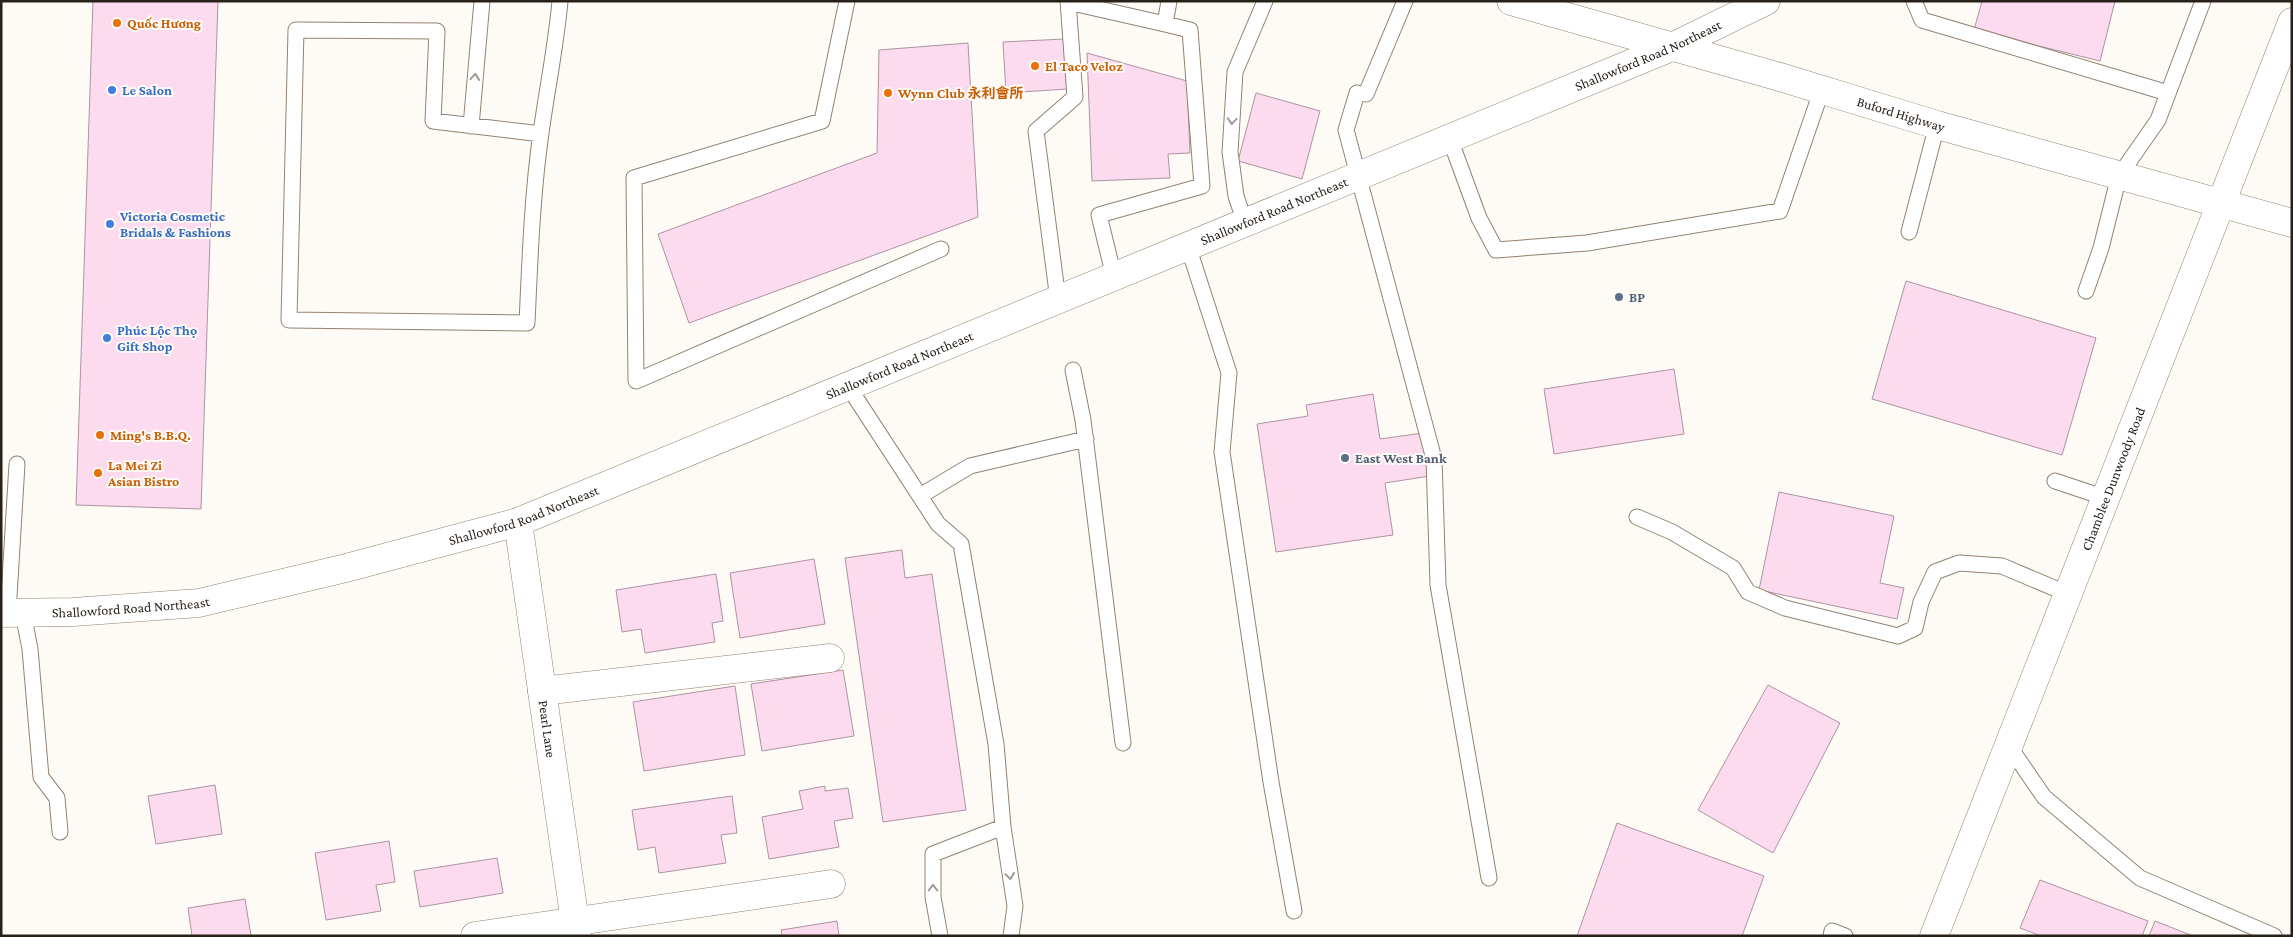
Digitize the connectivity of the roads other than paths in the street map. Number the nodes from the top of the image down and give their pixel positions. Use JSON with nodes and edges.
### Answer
{"nodes":[{"id":1,"x":482,"y":1,"type":"edge"},
{"id":2,"x":560,"y":1,"type":"edge"},
{"id":3,"x":848,"y":1,"type":"edge"},
{"id":4,"x":1169,"y":1,"type":"edge"},
{"id":5,"x":1265,"y":1,"type":"edge"},
{"id":6,"x":1405,"y":1,"type":"edge"},
{"id":7,"x":1511,"y":1,"type":"edge"},
{"id":8,"x":1766,"y":1,"type":"edge"},
{"id":9,"x":1914,"y":1,"type":"edge"},
{"id":10,"x":2202,"y":1,"type":"edge"},
{"id":11,"x":1068,"y":2,"type":"edge"},
{"id":12,"x":2292,"y":22,"type":"edge"},
{"id":13,"x":1165,"y":24,"type":"junction"},
{"id":14,"x":1674,"y":46,"type":"junction"},
{"id":15,"x":1822,"y":89,"type":"junction"},
{"id":16,"x":2168,"y":93,"type":"junction"},
{"id":17,"x":1938,"y":125,"type":"junction"},
{"id":18,"x":471,"y":126,"type":"junction"},
{"id":19,"x":541,"y":134,"type":"junction"},
{"id":20,"x":1450,"y":139,"type":"junction"},
{"id":21,"x":2119,"y":176,"type":"junction"},
{"id":22,"x":1357,"y":177,"type":"junction"},
{"id":23,"x":2222,"y":204,"type":"junction"},
{"id":24,"x":1245,"y":223,"type":"junction"},
{"id":25,"x":2292,"y":223,"type":"edge"},
{"id":26,"x":1909,"y":232,"type":"dead end"},
{"id":27,"x":1188,"y":246,"type":"junction"},
{"id":28,"x":941,"y":249,"type":"dead end"},
{"id":29,"x":1114,"y":277,"type":"junction"},
{"id":30,"x":2086,"y":291,"type":"dead end"},
{"id":31,"x":1058,"y":300,"type":"junction"},
{"id":32,"x":1073,"y":370,"type":"dead end"},
{"id":33,"x":848,"y":386,"type":"junction"},
{"id":34,"x":1086,"y":439,"type":"junction"},
{"id":35,"x":17,"y":464,"type":"dead end"},
{"id":36,"x":2055,"y":481,"type":"dead end"},
{"id":37,"x":920,"y":496,"type":"junction"},
{"id":38,"x":2106,"y":498,"type":"junction"},
{"id":39,"x":1637,"y":517,"type":"dead end"},
{"id":40,"x":518,"y":522,"type":"junction"},
{"id":41,"x":2068,"y":594,"type":"junction"},
{"id":42,"x":11,"y":613,"type":"edge"},
{"id":43,"x":830,"y":658,"type":"dead end"},
{"id":44,"x":542,"y":691,"type":"junction"},
{"id":45,"x":1123,"y":743,"type":"dead end"},
{"id":46,"x":2008,"y":746,"type":"junction"},
{"id":47,"x":1003,"y":827,"type":"junction"},
{"id":48,"x":60,"y":832,"type":"dead end"},
{"id":49,"x":1489,"y":878,"type":"dead end"},
{"id":50,"x":831,"y":884,"type":"dead end"},
{"id":51,"x":1294,"y":911,"type":"dead end"},
{"id":52,"x":576,"y":928,"type":"edge"},
{"id":53,"x":475,"y":936,"type":"edge"},
{"id":54,"x":940,"y":936,"type":"edge"},
{"id":55,"x":1011,"y":936,"type":"edge"},
{"id":56,"x":1830,"y":936,"type":"edge"},
{"id":57,"x":1845,"y":936,"type":"edge"},
{"id":58,"x":1934,"y":936,"type":"edge"},
{"id":59,"x":2274,"y":936,"type":"edge"}],
"edges":[{"from":18,"to":1,"type":"lane","one_way":true},
{"from":2,"to":19,"type":"lane"},
{"from":3,"to":28,"type":"lane"},
{"from":4,"to":13,"type":"lane"},
{"from":5,"to":24,"type":"lane","one_way":true},
{"from":6,"to":22,"type":"lane"},
{"from":7,"to":14,"type":"street","name":"Buford Highway"},
{"from":8,"to":14,"type":"street","name":"Shallowford Road Northeast"},
{"from":9,"to":16,"type":"lane"},
{"from":10,"to":16,"type":"lane"},
{"from":11,"to":13,"type":"lane"},
{"from":11,"to":31,"type":"lane"},
{"from":12,"to":23,"type":"street","name":"Chamblee Dunwoody Road"},
{"from":13,"to":29,"type":"lane"},
{"from":14,"to":15,"type":"street","name":"Buford Highway"},
{"from":14,"to":20,"type":"street","name":"Shallowford Road Northeast"},
{"from":15,"to":17,"type":"street","name":"Buford Highway"},
{"from":15,"to":20,"type":"lane"},
{"from":16,"to":21,"type":"lane"},
{"from":17,"to":21,"type":"street","name":"Buford Highway"},
{"from":17,"to":26,"type":"lane"},
{"from":18,"to":19,"type":"lane"},
{"from":18,"to":19,"type":"lane"},
{"from":20,"to":22,"type":"street","name":"Shallowford Road Northeast"},
{"from":21,"to":23,"type":"street","name":"Buford Highway"},
{"from":21,"to":30,"type":"lane"},
{"from":22,"to":24,"type":"street","name":"Shallowford Road Northeast"},
{"from":22,"to":49,"type":"lane"},
{"from":23,"to":25,"type":"street","name":"Buford Highway"},
{"from":23,"to":38,"type":"street","name":"Chamblee Dunwoody Road"},
{"from":24,"to":27,"type":"street","name":"Shallowford Road Northeast"},
{"from":27,"to":29,"type":"street","name":"Shallowford Road Northeast"},
{"from":27,"to":51,"type":"lane"},
{"from":29,"to":31,"type":"street","name":"Shallowford Road Northeast"},
{"from":31,"to":33,"type":"street","name":"Shallowford Road Northeast"},
{"from":32,"to":34,"type":"lane"},
{"from":33,"to":37,"type":"lane"},
{"from":33,"to":40,"type":"street","name":"Shallowford Road Northeast"},
{"from":34,"to":37,"type":"lane"},
{"from":34,"to":45,"type":"lane"},
{"from":35,"to":42,"type":"lane"},
{"from":36,"to":38,"type":"lane"},
{"from":37,"to":47,"type":"lane"},
{"from":38,"to":41,"type":"street","name":"Chamblee Dunwoody Road"},
{"from":39,"to":41,"type":"lane"},
{"from":40,"to":42,"type":"street","name":"Shallowford Road Northeast"},
{"from":40,"to":44,"type":"street","name":"Pearl Lane"},
{"from":41,"to":46,"type":"street","name":"Chamblee Dunwoody Road"},
{"from":42,"to":48,"type":"lane"},
{"from":43,"to":44,"type":"street"},
{"from":44,"to":52,"type":"street","name":"Pearl Lane"},
{"from":46,"to":58,"type":"street","name":"Chamblee Dunwoody Road"},
{"from":46,"to":59,"type":"lane"},
{"from":54,"to":47,"type":"lane","one_way":true},
{"from":47,"to":55,"type":"lane","one_way":true},
{"from":50,"to":52,"type":"street"},
{"from":52,"to":53,"type":"street"},
{"from":56,"to":57,"type":"lane"}]}
